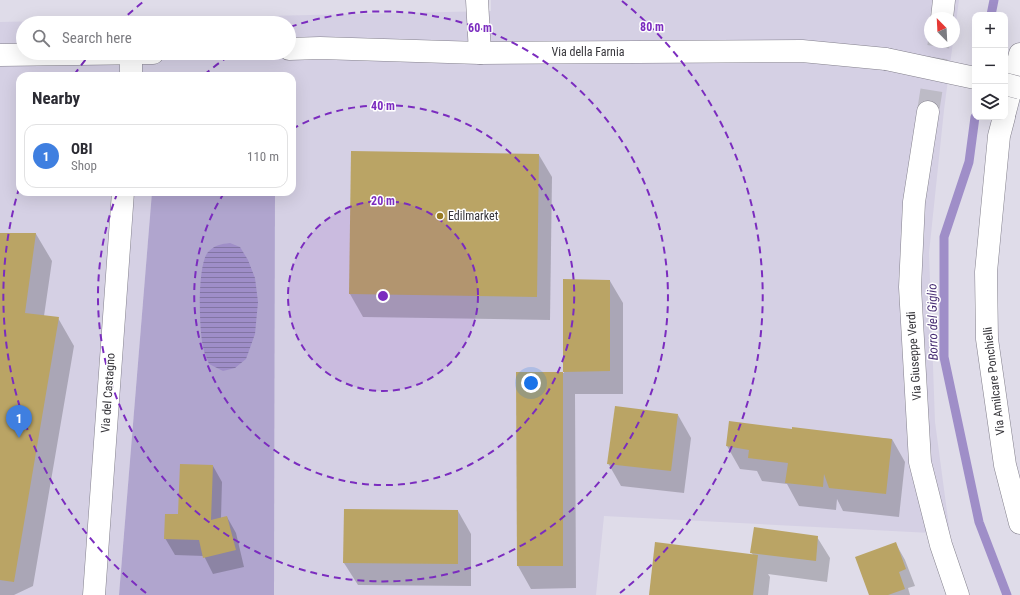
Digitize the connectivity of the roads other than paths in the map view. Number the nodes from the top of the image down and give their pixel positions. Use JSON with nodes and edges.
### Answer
{"nodes":[{"id":1,"x":477,"y":0,"type":"edge"},
{"id":2,"x":944,"y":0,"type":"edge"},
{"id":3,"x":943,"y":12,"type":"edge"},
{"id":4,"x":296,"y":49,"type":"edge"},
{"id":5,"x":480,"y":53,"type":"junction"},
{"id":6,"x":1020,"y":54,"type":"edge"},
{"id":7,"x":0,"y":55,"type":"edge"},
{"id":8,"x":16,"y":55,"type":"edge"},
{"id":9,"x":131,"y":60,"type":"edge"},
{"id":10,"x":131,"y":72,"type":"edge"},
{"id":11,"x":972,"y":77,"type":"edge"},
{"id":12,"x":1008,"y":85,"type":"edge"},
{"id":13,"x":1020,"y":88,"type":"edge"},
{"id":14,"x":1008,"y":100,"type":"edge"},
{"id":15,"x":928,"y":112,"type":"tunnel mouth"},
{"id":16,"x":1003,"y":120,"type":"edge"},
{"id":17,"x":123,"y":196,"type":"edge"},
{"id":18,"x":1020,"y":524,"type":"edge"},
{"id":19,"x":94,"y":595,"type":"edge"},
{"id":20,"x":958,"y":595,"type":"edge"}],
"edges":[{"from":1,"to":5,"type":"street"},
{"from":2,"to":3,"type":"street"},
{"from":4,"to":5,"type":"street","name":"Via della Farnia"},
{"from":5,"to":11,"type":"street","name":"Via della Farnia","bridge":true},
{"from":6,"to":14,"type":"street"},
{"from":7,"to":8,"type":"street"},
{"from":9,"to":10,"type":"street"},
{"from":12,"to":13,"type":"street","bridge":true},
{"from":15,"to":20,"type":"street","name":"Via Giuseppe Verdi"},
{"from":16,"to":18,"type":"street","name":"Via Amilcare Ponchielli"},
{"from":17,"to":19,"type":"street","name":"Via del Castagno"}]}
